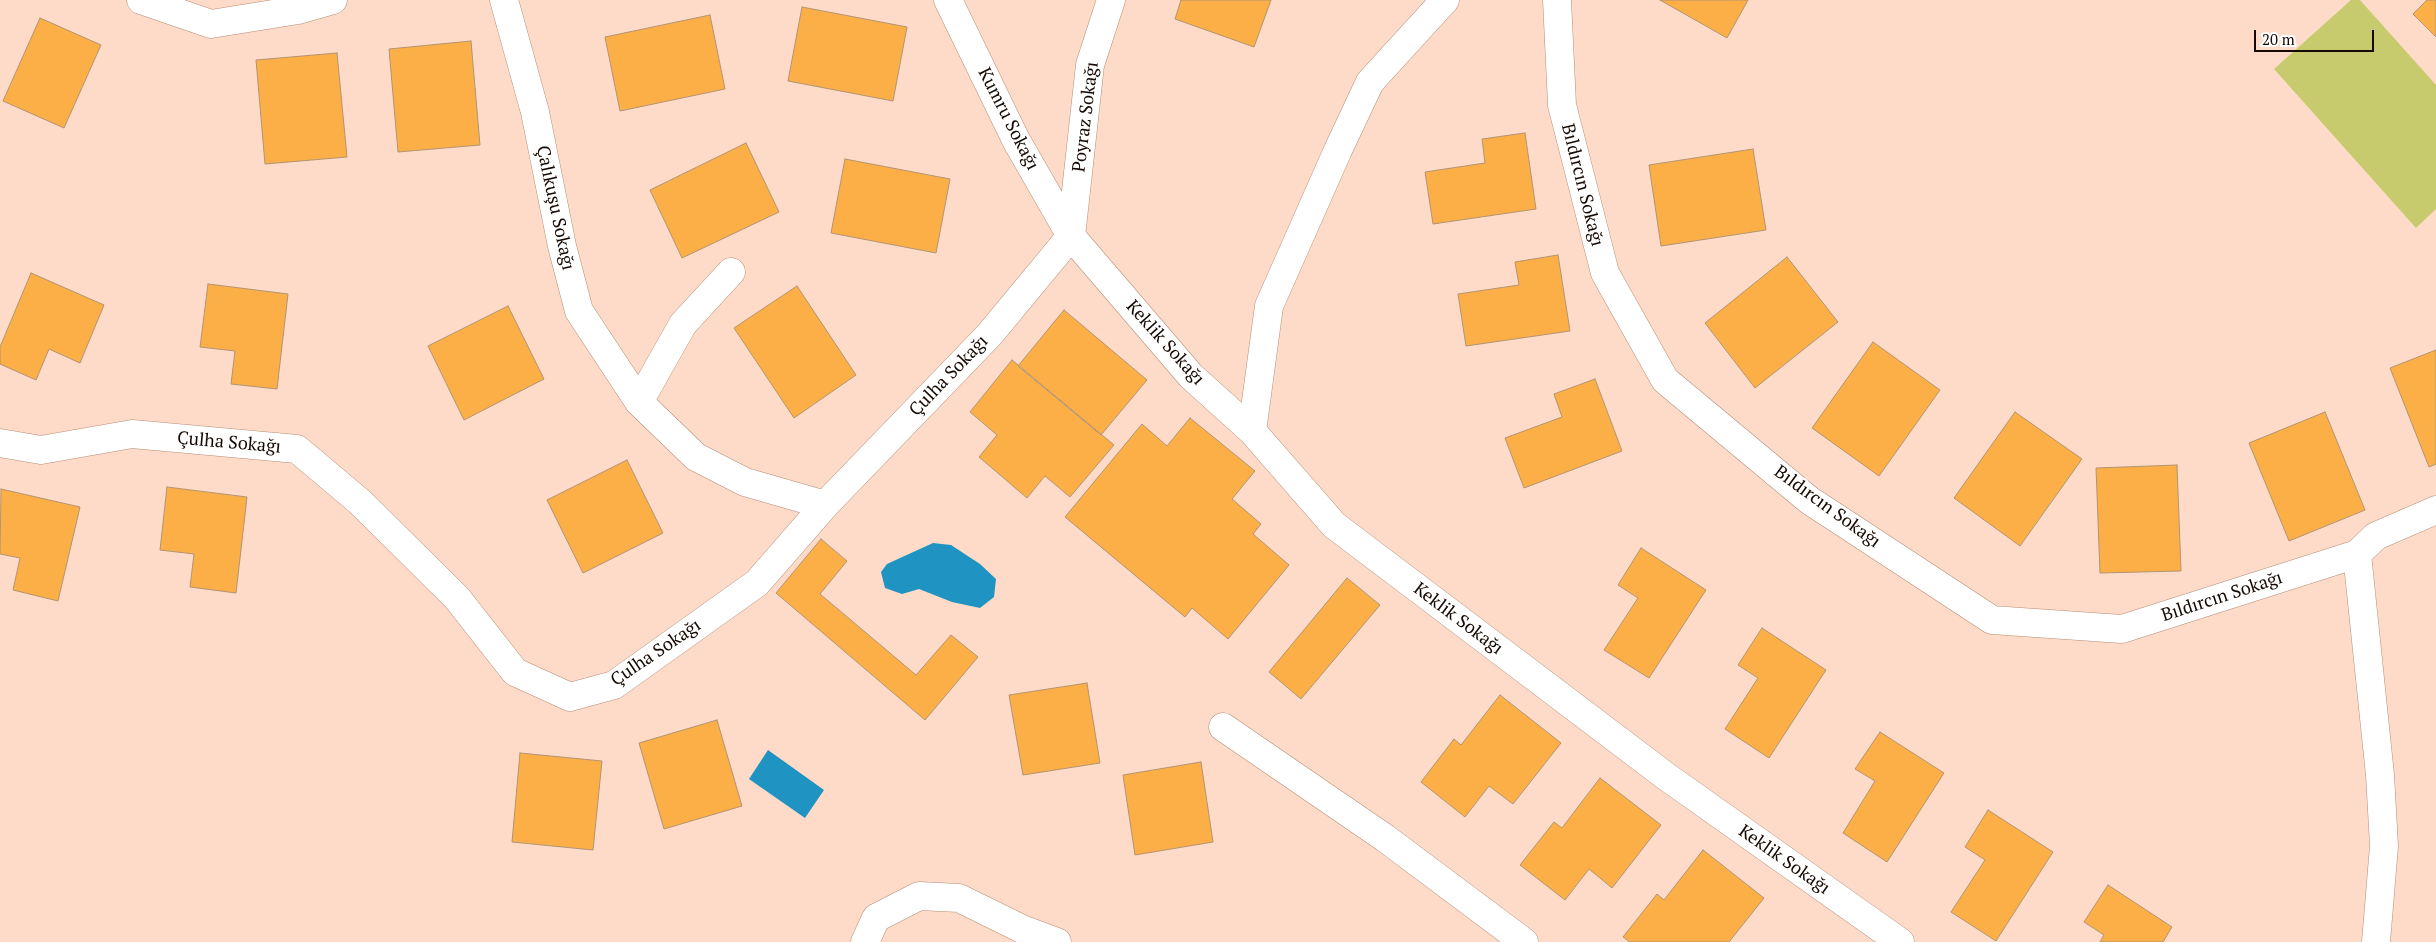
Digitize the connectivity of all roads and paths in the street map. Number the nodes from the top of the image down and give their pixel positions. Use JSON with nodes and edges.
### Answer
{"nodes":[{"id":1,"x":141,"y":0,"type":"edge"},
{"id":2,"x":333,"y":0,"type":"edge"},
{"id":3,"x":504,"y":0,"type":"edge"},
{"id":4,"x":948,"y":0,"type":"edge"},
{"id":5,"x":1111,"y":0,"type":"edge"},
{"id":6,"x":1445,"y":0,"type":"edge"},
{"id":7,"x":1557,"y":0,"type":"edge"},
{"id":8,"x":1071,"y":236,"type":"junction"},
{"id":9,"x":731,"y":272,"type":"dead end"},
{"id":10,"x":639,"y":402,"type":"junction"},
{"id":11,"x":1252,"y":432,"type":"junction"},
{"id":12,"x":0,"y":444,"type":"edge"},
{"id":13,"x":825,"y":505,"type":"junction"},
{"id":14,"x":2436,"y":510,"type":"edge"},
{"id":15,"x":2357,"y":554,"type":"junction"},
{"id":16,"x":1223,"y":727,"type":"dead end"},
{"id":17,"x":865,"y":942,"type":"edge"},
{"id":18,"x":1057,"y":942,"type":"edge"},
{"id":19,"x":1518,"y":942,"type":"edge"},
{"id":20,"x":1523,"y":942,"type":"edge"},
{"id":21,"x":1900,"y":942,"type":"edge"},
{"id":22,"x":2376,"y":942,"type":"edge"}],
"edges":[{"from":1,"to":2,"type":"street"},
{"from":3,"to":10,"type":"street","name":"Çalıkuşu Sokağı"},
{"from":4,"to":8,"type":"street","name":"Kumru Sokağı"},
{"from":5,"to":8,"type":"street","name":"Poyraz Sokağı"},
{"from":6,"to":11,"type":"street"},
{"from":7,"to":15,"type":"street","name":"Bıldırcın Sokağı"},
{"from":8,"to":11,"type":"street","name":"Keklik Sokağı"},
{"from":8,"to":13,"type":"street","name":"Çulha Sokağı"},
{"from":9,"to":10,"type":"street"},
{"from":10,"to":13,"type":"street","name":"Çalıkuşu Sokağı"},
{"from":11,"to":21,"type":"street","name":"Keklik Sokağı"},
{"from":12,"to":13,"type":"street","name":"Çulha Sokağı"},
{"from":14,"to":15,"type":"street"},
{"from":15,"to":22,"type":"street"},
{"from":16,"to":20,"type":"street"},
{"from":17,"to":18,"type":"street"},
{"from":19,"to":20,"type":"street"}]}
